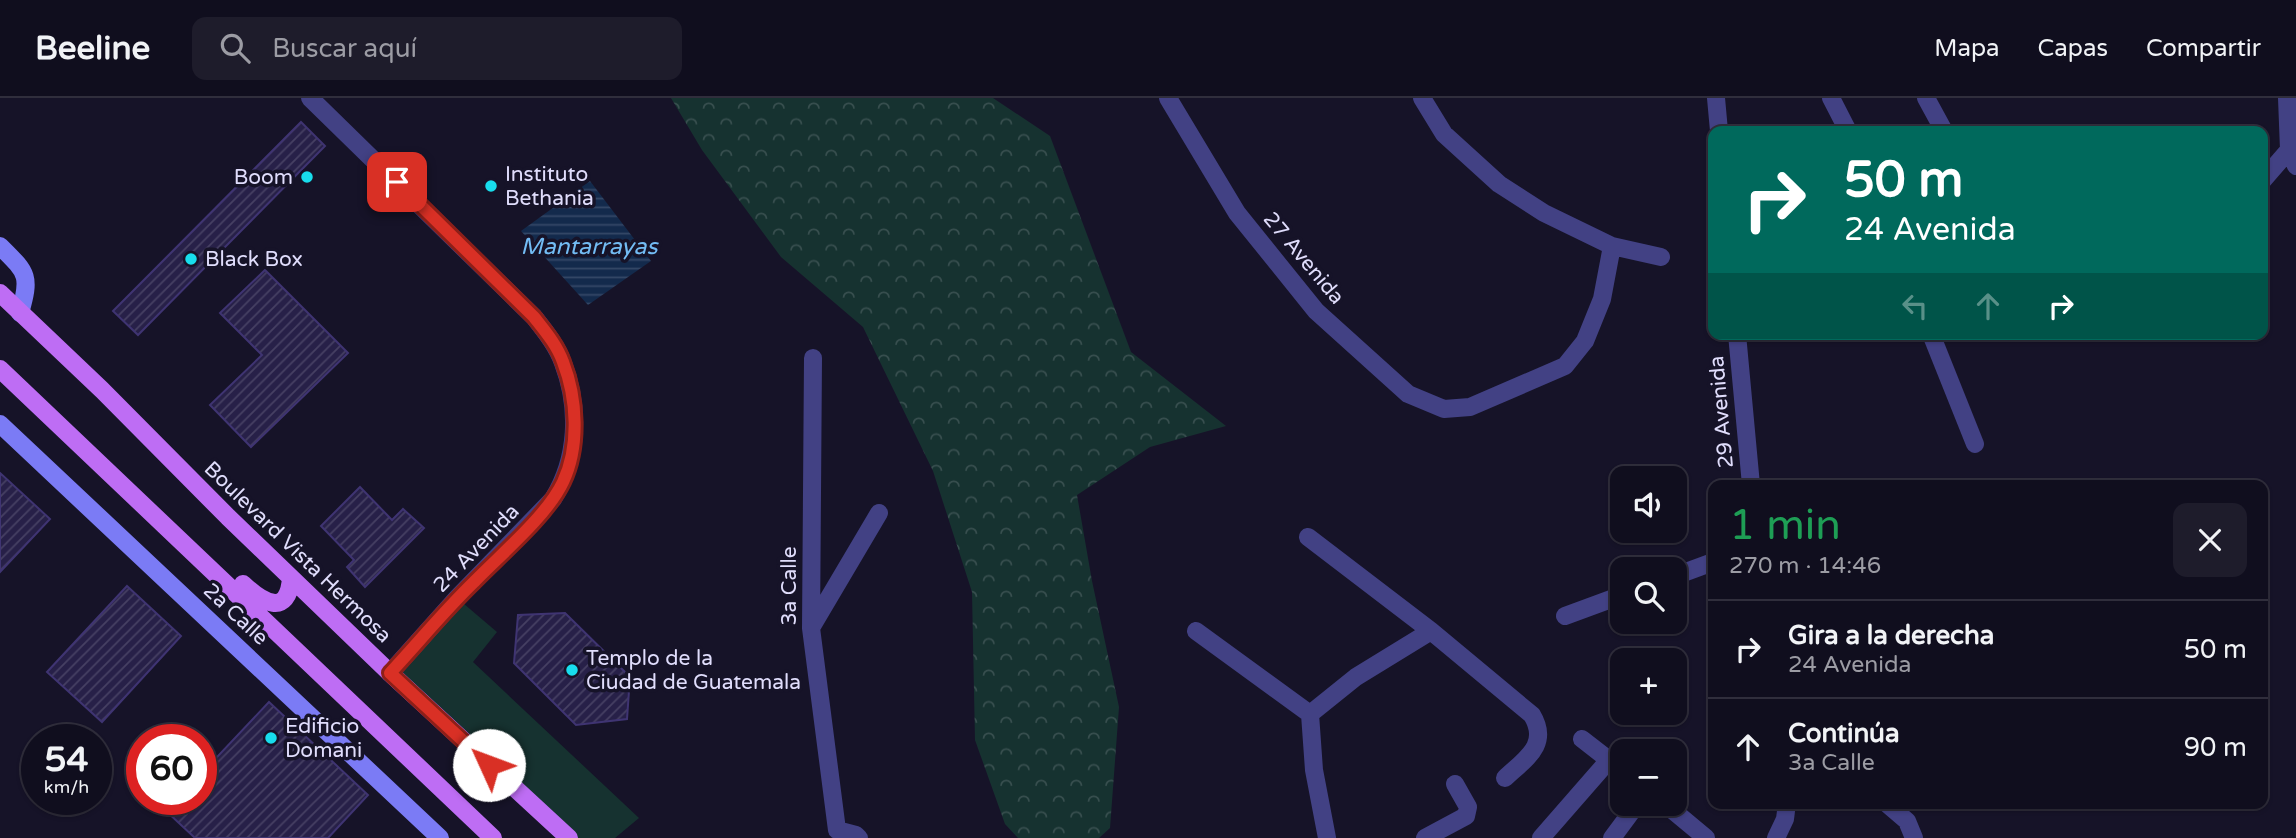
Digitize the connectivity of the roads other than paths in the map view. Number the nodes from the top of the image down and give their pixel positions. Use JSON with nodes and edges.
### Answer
{"nodes":[{"id":1,"x":310,"y":98,"type":"edge"},
{"id":2,"x":1168,"y":98,"type":"edge"},
{"id":3,"x":1422,"y":98,"type":"edge"},
{"id":4,"x":1716,"y":98,"type":"edge"},
{"id":5,"x":1831,"y":98,"type":"edge"},
{"id":6,"x":1926,"y":98,"type":"edge"},
{"id":7,"x":2287,"y":98,"type":"edge"},
{"id":8,"x":1719,"y":126,"type":"edge"},
{"id":9,"x":1845,"y":126,"type":"edge"},
{"id":10,"x":1941,"y":126,"type":"edge"},
{"id":11,"x":2292,"y":158,"type":"edge"},
{"id":12,"x":2268,"y":176,"type":"edge"},
{"id":13,"x":0,"y":246,"type":"edge"},
{"id":14,"x":1612,"y":246,"type":"junction"},
{"id":15,"x":1661,"y":257,"type":"dead end"},
{"id":16,"x":0,"y":293,"type":"edge"},
{"id":17,"x":20,"y":313,"type":"junction"},
{"id":18,"x":1738,"y":340,"type":"edge"},
{"id":19,"x":1933,"y":340,"type":"edge"},
{"id":20,"x":813,"y":358,"type":"dead end"},
{"id":21,"x":0,"y":369,"type":"edge"},
{"id":22,"x":0,"y":424,"type":"edge"},
{"id":23,"x":1975,"y":444,"type":"dead end"},
{"id":24,"x":97,"y":461,"type":"junction"},
{"id":25,"x":1751,"y":480,"type":"edge"},
{"id":26,"x":879,"y":513,"type":"dead end"},
{"id":27,"x":1308,"y":537,"type":"dead end"},
{"id":28,"x":1708,"y":564,"type":"edge"},
{"id":29,"x":1687,"y":572,"type":"edge"},
{"id":30,"x":291,"y":578,"type":"junction"},
{"id":31,"x":1610,"y":599,"type":"edge"},
{"id":32,"x":1565,"y":616,"type":"dead end"},
{"id":33,"x":811,"y":628,"type":"junction"},
{"id":34,"x":1196,"y":631,"type":"dead end"},
{"id":35,"x":1431,"y":631,"type":"junction"},
{"id":36,"x":390,"y":673,"type":"junction"},
{"id":37,"x":1311,"y":714,"type":"junction"},
{"id":38,"x":1582,"y":739,"type":"dead end"},
{"id":39,"x":1610,"y":760,"type":"edge"},
{"id":40,"x":1610,"y":771,"type":"edge"},
{"id":41,"x":1505,"y":778,"type":"dead end"},
{"id":42,"x":1455,"y":783,"type":"dead end"},
{"id":43,"x":1787,"y":809,"type":"edge"},
{"id":44,"x":1893,"y":809,"type":"edge"},
{"id":45,"x":1628,"y":816,"type":"edge"},
{"id":46,"x":1680,"y":816,"type":"edge"},
{"id":47,"x":836,"y":830,"type":"junction"},
{"id":48,"x":440,"y":838,"type":"edge"},
{"id":49,"x":493,"y":838,"type":"edge"},
{"id":50,"x":569,"y":838,"type":"edge"},
{"id":51,"x":820,"y":838,"type":"edge"},
{"id":52,"x":859,"y":838,"type":"edge"},
{"id":53,"x":1327,"y":838,"type":"edge"},
{"id":54,"x":1425,"y":838,"type":"edge"},
{"id":55,"x":1541,"y":838,"type":"edge"},
{"id":56,"x":1612,"y":838,"type":"edge"},
{"id":57,"x":1706,"y":838,"type":"edge"},
{"id":58,"x":1776,"y":838,"type":"edge"},
{"id":59,"x":1914,"y":838,"type":"edge"}],
"edges":[{"from":1,"to":36,"type":"street","name":"24 Avenida"},
{"from":2,"to":14,"type":"street","name":"27 Avenida"},
{"from":3,"to":14,"type":"street"},
{"from":4,"to":8,"type":"street"},
{"from":5,"to":9,"type":"street"},
{"from":6,"to":10,"type":"street"},
{"from":7,"to":11,"type":"street"},
{"from":11,"to":12,"type":"street"},
{"from":13,"to":17,"type":"street"},
{"from":14,"to":15,"type":"street"},
{"from":16,"to":17,"type":"main road","name":"Boulevard Vista Hermosa"},
{"from":17,"to":30,"type":"main road","name":"Boulevard Vista Hermosa"},
{"from":18,"to":25,"type":"street","name":"29 Avenida"},
{"from":19,"to":23,"type":"street"},
{"from":20,"to":33,"type":"street","name":"3a Calle"},
{"from":21,"to":24,"type":"main road"},
{"from":22,"to":48,"type":"street","name":"2a Calle"},
{"from":24,"to":30,"type":"main road"},
{"from":24,"to":49,"type":"main road"},
{"from":26,"to":33,"type":"street"},
{"from":27,"to":35,"type":"street"},
{"from":28,"to":29,"type":"street"},
{"from":30,"to":36,"type":"main road","name":"Boulevard Vista Hermosa"},
{"from":31,"to":32,"type":"street"},
{"from":33,"to":47,"type":"street","name":"3a Calle"},
{"from":34,"to":37,"type":"street"},
{"from":35,"to":37,"type":"street"},
{"from":35,"to":41,"type":"street"},
{"from":36,"to":50,"type":"main road","name":"Boulevard Vista Hermosa"},
{"from":37,"to":53,"type":"street"},
{"from":38,"to":39,"type":"street"},
{"from":40,"to":55,"type":"street"},
{"from":42,"to":54,"type":"street"},
{"from":43,"to":58,"type":"street"},
{"from":44,"to":59,"type":"street"},
{"from":45,"to":56,"type":"street"},
{"from":46,"to":57,"type":"street"},
{"from":47,"to":51,"type":"street"},
{"from":47,"to":52,"type":"street"}]}
